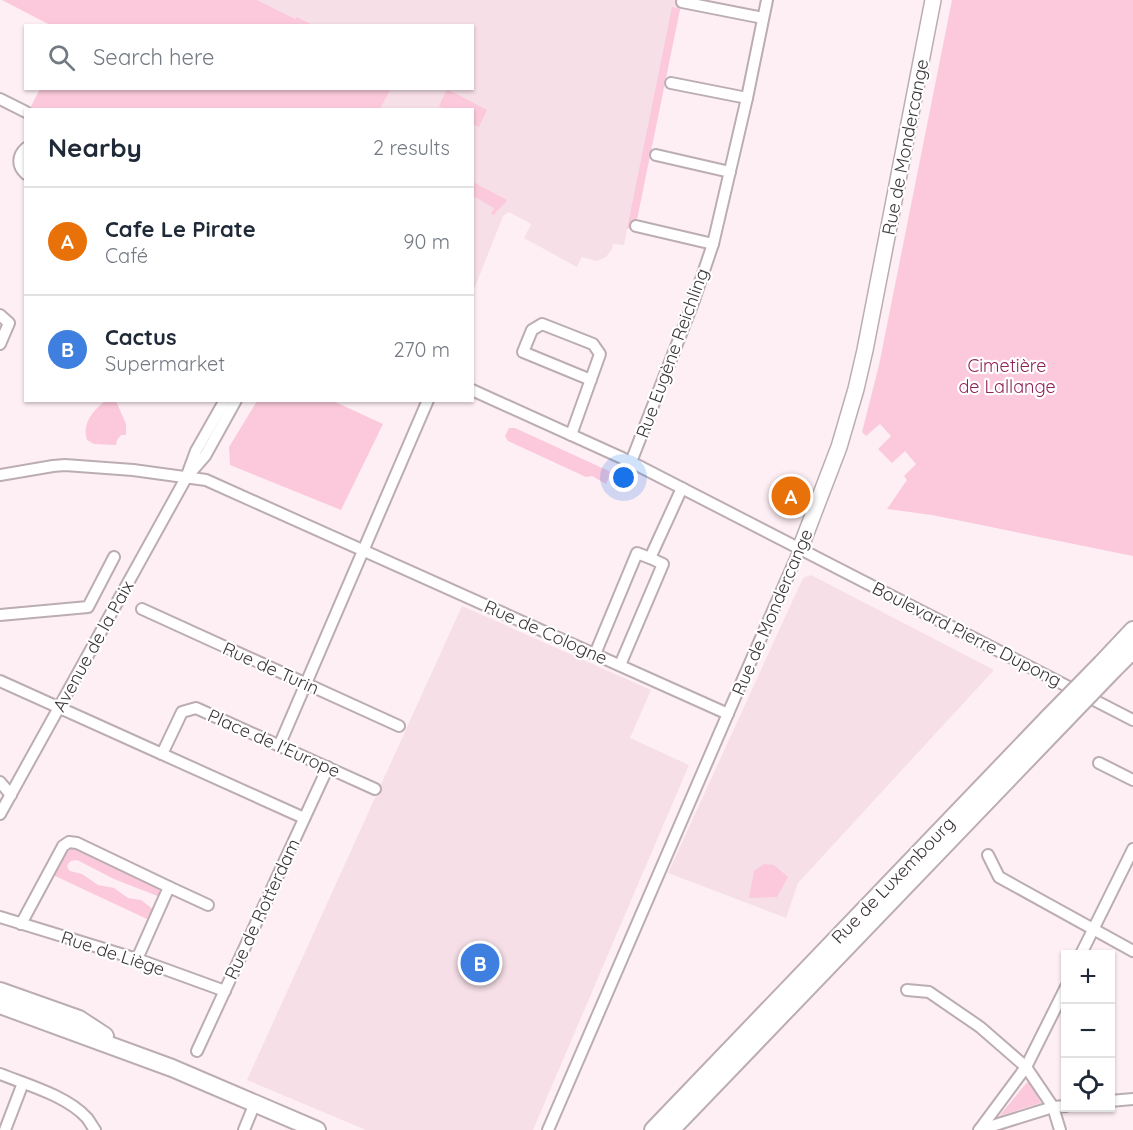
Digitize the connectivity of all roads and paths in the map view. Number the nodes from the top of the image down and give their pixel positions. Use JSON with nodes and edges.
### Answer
{"nodes":[{"id":1,"x":767,"y":0,"type":"edge"},
{"id":2,"x":933,"y":0,"type":"edge"},
{"id":3,"x":682,"y":2,"type":"dead end"},
{"id":4,"x":763,"y":18,"type":"junction"},
{"id":5,"x":671,"y":83,"type":"dead end"},
{"id":6,"x":747,"y":98,"type":"junction"},
{"id":7,"x":0,"y":99,"type":"edge"},
{"id":8,"x":24,"y":111,"type":"edge"},
{"id":9,"x":24,"y":150,"type":"edge"},
{"id":10,"x":656,"y":155,"type":"dead end"},
{"id":11,"x":24,"y":172,"type":"edge"},
{"id":12,"x":730,"y":172,"type":"junction"},
{"id":13,"x":636,"y":226,"type":"dead end"},
{"id":14,"x":712,"y":244,"type":"junction"},
{"id":15,"x":0,"y":315,"type":"edge"},
{"id":16,"x":0,"y":344,"type":"edge"},
{"id":17,"x":591,"y":380,"type":"junction"},
{"id":18,"x":474,"y":391,"type":"edge"},
{"id":19,"x":224,"y":402,"type":"edge"},
{"id":20,"x":235,"y":402,"type":"edge"},
{"id":21,"x":427,"y":402,"type":"edge"},
{"id":22,"x":571,"y":435,"type":"junction"},
{"id":23,"x":631,"y":462,"type":"junction"},
{"id":24,"x":0,"y":475,"type":"edge"},
{"id":25,"x":186,"y":478,"type":"junction"},
{"id":26,"x":682,"y":488,"type":"junction"},
{"id":27,"x":800,"y":549,"type":"junction"},
{"id":28,"x":364,"y":550,"type":"junction"},
{"id":29,"x":114,"y":557,"type":"dead end"},
{"id":30,"x":650,"y":558,"type":"junction"},
{"id":31,"x":142,"y":609,"type":"dead end"},
{"id":32,"x":0,"y":615,"type":"edge"},
{"id":33,"x":1133,"y":630,"type":"edge"},
{"id":34,"x":1133,"y":650,"type":"edge"},
{"id":35,"x":595,"y":654,"type":"junction"},
{"id":36,"x":620,"y":665,"type":"junction"},
{"id":37,"x":1108,"y":666,"type":"junction"},
{"id":38,"x":0,"y":681,"type":"edge"},
{"id":39,"x":306,"y":684,"type":"junction"},
{"id":40,"x":59,"y":708,"type":"junction"},
{"id":41,"x":728,"y":714,"type":"junction"},
{"id":42,"x":1056,"y":719,"type":"junction"},
{"id":43,"x":1133,"y":720,"type":"edge"},
{"id":44,"x":399,"y":726,"type":"dead end"},
{"id":45,"x":279,"y":746,"type":"junction"},
{"id":46,"x":162,"y":754,"type":"junction"},
{"id":47,"x":1099,"y":763,"type":"dead end"},
{"id":48,"x":328,"y":767,"type":"junction"},
{"id":49,"x":1133,"y":780,"type":"edge"},
{"id":50,"x":0,"y":782,"type":"edge"},
{"id":51,"x":375,"y":789,"type":"dead end"},
{"id":52,"x":11,"y":795,"type":"junction"},
{"id":53,"x":0,"y":814,"type":"edge"},
{"id":54,"x":304,"y":818,"type":"junction"},
{"id":55,"x":1133,"y":849,"type":"edge"},
{"id":56,"x":988,"y":855,"type":"dead end"},
{"id":57,"x":169,"y":887,"type":"junction"},
{"id":58,"x":208,"y":905,"type":"dead end"},
{"id":59,"x":0,"y":917,"type":"edge"},
{"id":60,"x":21,"y":924,"type":"junction"},
{"id":61,"x":1094,"y":929,"type":"junction"},
{"id":62,"x":1083,"y":950,"type":"edge"},
{"id":63,"x":1133,"y":951,"type":"edge"},
{"id":64,"x":136,"y":959,"type":"junction"},
{"id":65,"x":908,"y":990,"type":"dead end"},
{"id":66,"x":0,"y":991,"type":"edge"},
{"id":67,"x":225,"y":991,"type":"junction"},
{"id":68,"x":1061,"y":995,"type":"edge"},
{"id":69,"x":0,"y":1005,"type":"edge"},
{"id":70,"x":128,"y":1051,"type":"junction"},
{"id":71,"x":197,"y":1051,"type":"dead end"},
{"id":72,"x":1026,"y":1067,"type":"junction"},
{"id":73,"x":0,"y":1074,"type":"edge"},
{"id":74,"x":23,"y":1083,"type":"junction"},
{"id":75,"x":1133,"y":1099,"type":"edge"},
{"id":76,"x":1115,"y":1101,"type":"edge"},
{"id":77,"x":255,"y":1103,"type":"junction"},
{"id":78,"x":1061,"y":1106,"type":"edge"},
{"id":79,"x":1053,"y":1107,"type":"junction"},
{"id":80,"x":314,"y":1129,"type":"edge"},
{"id":81,"x":979,"y":1129,"type":"edge"},
{"id":82,"x":5,"y":1130,"type":"edge"},
{"id":83,"x":95,"y":1130,"type":"edge"},
{"id":84,"x":244,"y":1130,"type":"edge"},
{"id":85,"x":548,"y":1130,"type":"edge"},
{"id":86,"x":653,"y":1130,"type":"edge"},
{"id":87,"x":671,"y":1130,"type":"edge"},
{"id":88,"x":1060,"y":1130,"type":"edge"}],
"edges":[{"from":1,"to":4,"type":"street","name":"Rue Eugène Reichling"},
{"from":2,"to":27,"type":"main road","name":"Rue de Mondercange"},
{"from":3,"to":4,"type":"street"},
{"from":4,"to":6,"type":"street","name":"Rue Eugène Reichling"},
{"from":5,"to":6,"type":"street"},
{"from":6,"to":12,"type":"street","name":"Rue Eugène Reichling"},
{"from":7,"to":8,"type":"street"},
{"from":9,"to":11,"type":"street"},
{"from":10,"to":12,"type":"street"},
{"from":12,"to":14,"type":"street","name":"Rue Eugène Reichling"},
{"from":13,"to":14,"type":"street","name":"Rue Eugène Reichling"},
{"from":14,"to":23,"type":"street","name":"Rue Eugène Reichling"},
{"from":15,"to":16,"type":"street"},
{"from":17,"to":17,"type":"street"},
{"from":17,"to":22,"type":"street"},
{"from":18,"to":22,"type":"street","name":"Boulevard Pierre Dupong"},
{"from":19,"to":25,"type":"street","name":"Avenue de la Paix"},
{"from":20,"to":25,"type":"street","name":"Avenue de la Paix"},
{"from":21,"to":28,"type":"street"},
{"from":22,"to":23,"type":"street","name":"Boulevard Pierre Dupong"},
{"from":23,"to":26,"type":"street","name":"Boulevard Pierre Dupong"},
{"from":24,"to":25,"type":"street","name":"Rue de Cologne"},
{"from":25,"to":28,"type":"street","name":"Rue de Cologne"},
{"from":25,"to":40,"type":"street","name":"Avenue de la Paix"},
{"from":26,"to":27,"type":"street","name":"Boulevard Pierre Dupong"},
{"from":26,"to":30,"type":"street"},
{"from":27,"to":41,"type":"street","name":"Rue de Mondercange"},
{"from":27,"to":43,"type":"street","name":"Boulevard Pierre Dupong"},
{"from":28,"to":35,"type":"street","name":"Rue de Cologne"},
{"from":28,"to":39,"type":"street"},
{"from":29,"to":32,"type":"street"},
{"from":30,"to":35,"type":"street"},
{"from":30,"to":36,"type":"street"},
{"from":31,"to":39,"type":"street","name":"Rue de Turin"},
{"from":33,"to":37,"type":"main road","name":"Rue de Luxembourg"},
{"from":34,"to":37,"type":"main road","name":"Rue de Luxembourg"},
{"from":35,"to":36,"type":"street","name":"Rue de Cologne"},
{"from":36,"to":41,"type":"street","name":"Rue de Cologne"},
{"from":37,"to":42,"type":"main road","name":"Rue de Luxembourg","bridge":true},
{"from":38,"to":40,"type":"street"},
{"from":39,"to":44,"type":"street","name":"Rue de Turin"},
{"from":39,"to":45,"type":"street"},
{"from":40,"to":46,"type":"street"},
{"from":40,"to":52,"type":"street","name":"Avenue de la Paix"},
{"from":41,"to":85,"type":"street","name":"Rue de Mondercange"},
{"from":42,"to":86,"type":"main road","name":"Rue de Luxembourg"},
{"from":42,"to":87,"type":"main road","name":"Rue de Luxembourg"},
{"from":45,"to":46,"type":"street","name":"Place de l'Europe"},
{"from":45,"to":48,"type":"street","name":"Place de l'Europe"},
{"from":46,"to":54,"type":"street"},
{"from":47,"to":49,"type":"street"},
{"from":48,"to":51,"type":"street","name":"Place de l'Europe"},
{"from":48,"to":54,"type":"street","name":"Rue de Rotterdam"},
{"from":50,"to":52,"type":"street"},
{"from":52,"to":53,"type":"street","name":"Avenue de la Paix"},
{"from":54,"to":67,"type":"street","name":"Rue de Rotterdam"},
{"from":55,"to":61,"type":"street"},
{"from":56,"to":61,"type":"street"},
{"from":57,"to":58,"type":"street"},
{"from":57,"to":60,"type":"street"},
{"from":57,"to":64,"type":"street"},
{"from":59,"to":60,"type":"street","name":"Rue de Liège"},
{"from":60,"to":64,"type":"street","name":"Rue de Liège"},
{"from":61,"to":62,"type":"street"},
{"from":61,"to":63,"type":"street"},
{"from":64,"to":67,"type":"street","name":"Rue de Liège"},
{"from":65,"to":72,"type":"street"},
{"from":66,"to":70,"type":"main road"},
{"from":67,"to":71,"type":"street","name":"Rue de Rotterdam"},
{"from":68,"to":72,"type":"street"},
{"from":69,"to":70,"type":"main road"},
{"from":70,"to":77,"type":"main road"},
{"from":72,"to":79,"type":"street"},
{"from":72,"to":81,"type":"street"},
{"from":73,"to":74,"type":"street"},
{"from":74,"to":82,"type":"street"},
{"from":74,"to":83,"type":"street"},
{"from":75,"to":76,"type":"street"},
{"from":77,"to":80,"type":"main road"},
{"from":77,"to":84,"type":"street"},
{"from":78,"to":79,"type":"street"},
{"from":79,"to":81,"type":"street"},
{"from":79,"to":88,"type":"street"}]}
